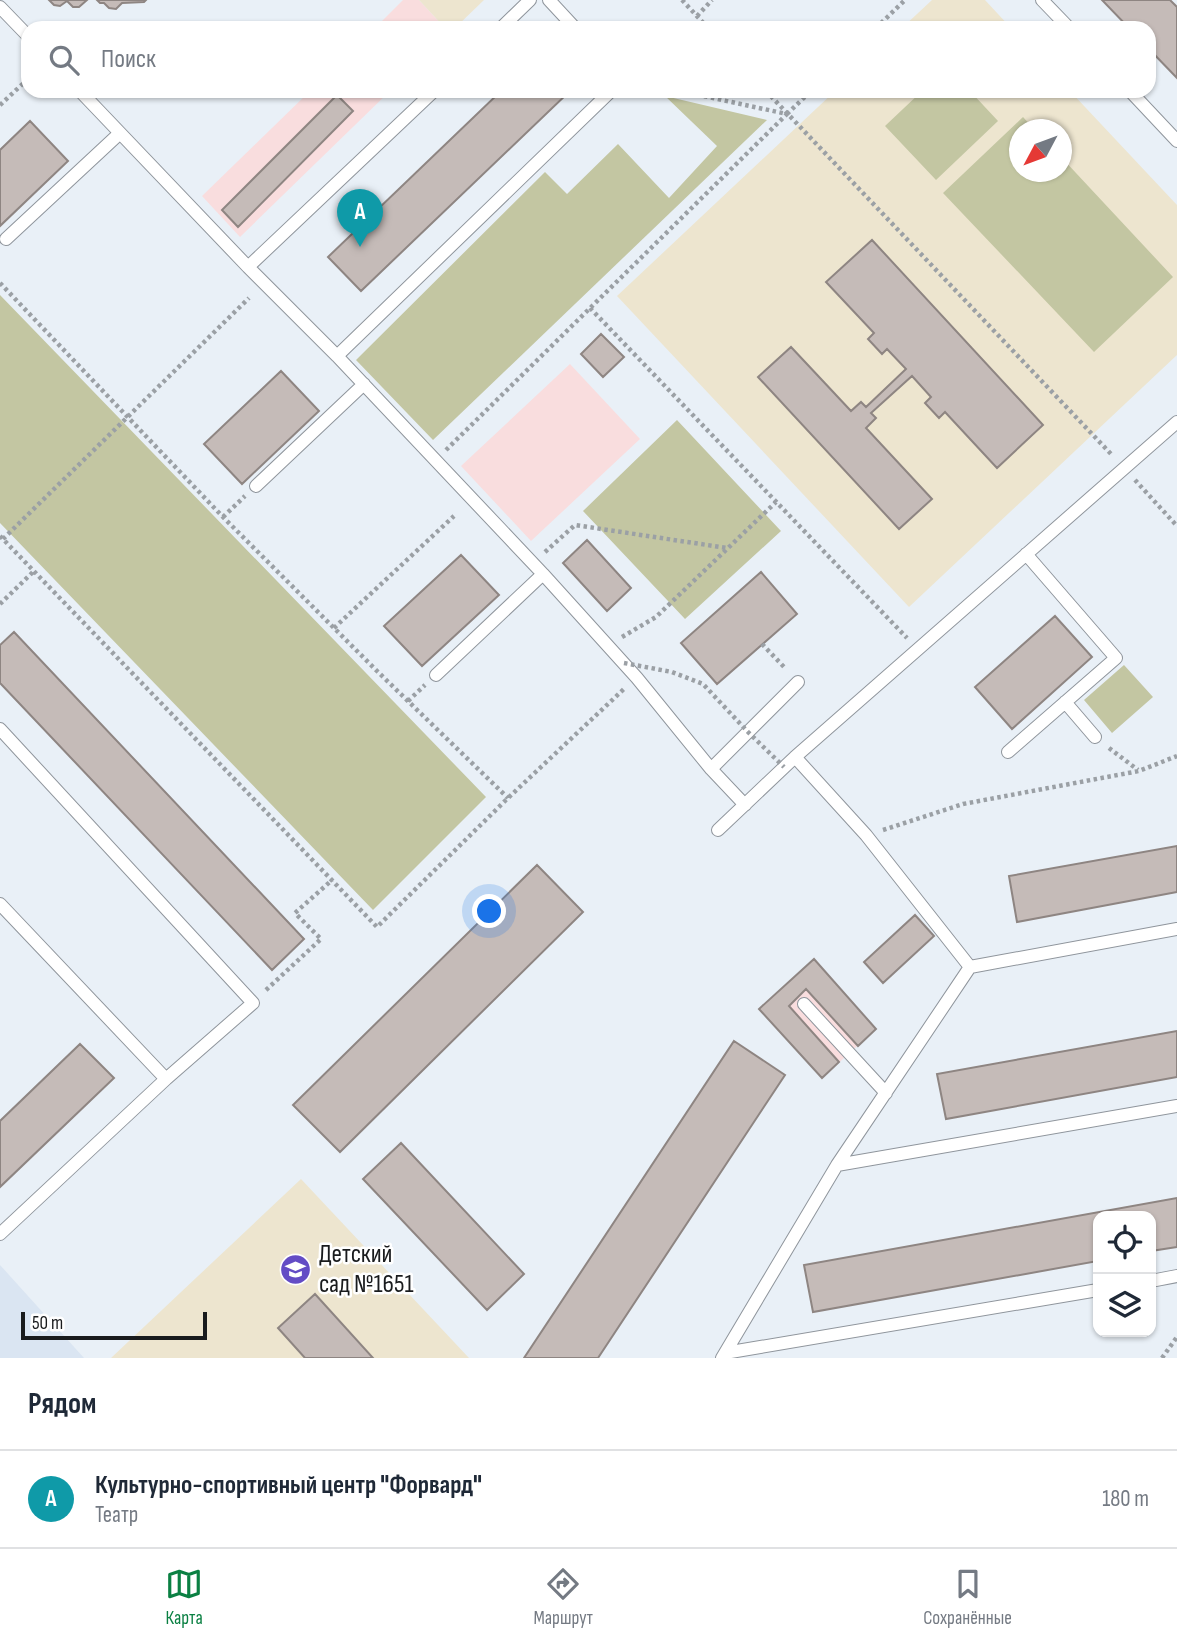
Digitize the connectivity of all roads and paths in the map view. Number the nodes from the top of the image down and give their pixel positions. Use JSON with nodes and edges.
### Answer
{"nodes":[{"id":1,"x":530,"y":0,"type":"edge"},
{"id":2,"x":549,"y":0,"type":"edge"},
{"id":3,"x":682,"y":0,"type":"edge"},
{"id":4,"x":712,"y":0,"type":"edge"},
{"id":5,"x":905,"y":0,"type":"edge"},
{"id":6,"x":1042,"y":0,"type":"edge"},
{"id":7,"x":0,"y":7,"type":"edge"},
{"id":8,"x":697,"y":16,"type":"junction"},
{"id":9,"x":508,"y":21,"type":"edge"},
{"id":10,"x":568,"y":21,"type":"edge"},
{"id":11,"x":702,"y":21,"type":"edge"},
{"id":12,"x":883,"y":21,"type":"edge"},
{"id":13,"x":1062,"y":21,"type":"edge"},
{"id":14,"x":21,"y":29,"type":"edge"},
{"id":15,"x":21,"y":86,"type":"edge"},
{"id":16,"x":87,"y":98,"type":"edge"},
{"id":17,"x":427,"y":98,"type":"edge"},
{"id":18,"x":604,"y":98,"type":"edge"},
{"id":19,"x":713,"y":98,"type":"edge"},
{"id":20,"x":772,"y":98,"type":"edge"},
{"id":21,"x":804,"y":98,"type":"edge"},
{"id":22,"x":1136,"y":98,"type":"edge"},
{"id":23,"x":0,"y":105,"type":"edge"},
{"id":24,"x":787,"y":114,"type":"junction"},
{"id":25,"x":120,"y":133,"type":"junction"},
{"id":26,"x":1177,"y":141,"type":"edge"},
{"id":27,"x":6,"y":239,"type":"dead end"},
{"id":28,"x":248,"y":267,"type":"junction"},
{"id":29,"x":0,"y":284,"type":"edge"},
{"id":30,"x":249,"y":298,"type":"dead end"},
{"id":31,"x":590,"y":308,"type":"junction"},
{"id":32,"x":337,"y":356,"type":"junction"},
{"id":33,"x":364,"y":384,"type":"junction"},
{"id":34,"x":127,"y":417,"type":"junction"},
{"id":35,"x":1177,"y":422,"type":"edge"},
{"id":36,"x":436,"y":460,"type":"junction"},
{"id":37,"x":1124,"y":468,"type":"junction"},
{"id":38,"x":256,"y":486,"type":"joint"},
{"id":39,"x":776,"y":502,"type":"junction"},
{"id":40,"x":454,"y":516,"type":"dead end"},
{"id":41,"x":223,"y":517,"type":"junction"},
{"id":42,"x":1177,"y":526,"type":"edge"},
{"id":43,"x":2,"y":538,"type":"edge"},
{"id":44,"x":727,"y":548,"type":"junction"},
{"id":45,"x":1027,"y":554,"type":"junction"},
{"id":46,"x":533,"y":563,"type":"junction"},
{"id":47,"x":34,"y":571,"type":"junction"},
{"id":48,"x":543,"y":574,"type":"junction"},
{"id":49,"x":0,"y":604,"type":"edge"},
{"id":50,"x":334,"y":628,"type":"junction"},
{"id":51,"x":762,"y":644,"type":"dead end"},
{"id":52,"x":607,"y":645,"type":"junction"},
{"id":53,"x":917,"y":650,"type":"junction"},
{"id":54,"x":624,"y":663,"type":"junction"},
{"id":55,"x":436,"y":675,"type":"dead end"},
{"id":56,"x":798,"y":682,"type":"joint"},
{"id":57,"x":617,"y":694,"type":"dead end"},
{"id":58,"x":1065,"y":702,"type":"junction"},
{"id":59,"x":0,"y":729,"type":"edge"},
{"id":60,"x":748,"y":732,"type":"junction"},
{"id":61,"x":1095,"y":737,"type":"joint"},
{"id":62,"x":1008,"y":752,"type":"dead end"},
{"id":63,"x":1177,"y":756,"type":"edge"},
{"id":64,"x":795,"y":757,"type":"junction"},
{"id":65,"x":784,"y":767,"type":"junction"},
{"id":66,"x":711,"y":769,"type":"junction"},
{"id":67,"x":1139,"y":771,"type":"junction"},
{"id":68,"x":508,"y":798,"type":"junction"},
{"id":69,"x":744,"y":805,"type":"junction"},
{"id":70,"x":718,"y":830,"type":"dead end"},
{"id":71,"x":866,"y":835,"type":"junction"},
{"id":72,"x":332,"y":880,"type":"junction"},
{"id":73,"x":0,"y":904,"type":"edge"},
{"id":74,"x":1177,"y":929,"type":"edge"},
{"id":75,"x":970,"y":967,"type":"junction"},
{"id":76,"x":253,"y":1003,"type":"junction"},
{"id":77,"x":804,"y":1004,"type":"dead end"},
{"id":78,"x":166,"y":1079,"type":"junction"},
{"id":79,"x":886,"y":1093,"type":"junction"},
{"id":80,"x":1177,"y":1107,"type":"edge"},
{"id":81,"x":837,"y":1165,"type":"junction"},
{"id":82,"x":0,"y":1234,"type":"edge"},
{"id":83,"x":1177,"y":1276,"type":"edge"},
{"id":84,"x":1156,"y":1280,"type":"edge"},
{"id":85,"x":1093,"y":1291,"type":"edge"},
{"id":86,"x":1177,"y":1337,"type":"edge"},
{"id":87,"x":723,"y":1355,"type":"edge"},
{"id":88,"x":1162,"y":1358,"type":"edge"}],
"edges":[{"from":1,"to":9,"type":"lane"},
{"from":2,"to":10,"type":"lane"},
{"from":3,"to":8,"type":"path"},
{"from":4,"to":8,"type":"path"},
{"from":5,"to":12,"type":"path"},
{"from":6,"to":13,"type":"lane"},
{"from":7,"to":14,"type":"lane"},
{"from":8,"to":11,"type":"path"},
{"from":15,"to":23,"type":"path"},
{"from":16,"to":25,"type":"lane"},
{"from":17,"to":28,"type":"lane"},
{"from":18,"to":32,"type":"lane"},
{"from":19,"to":24,"type":"path"},
{"from":20,"to":24,"type":"path"},
{"from":21,"to":24,"type":"path"},
{"from":22,"to":26,"type":"lane"},
{"from":24,"to":31,"type":"path"},
{"from":24,"to":37,"type":"path"},
{"from":25,"to":27,"type":"lane"},
{"from":25,"to":28,"type":"lane"},
{"from":28,"to":32,"type":"lane"},
{"from":29,"to":34,"type":"path"},
{"from":30,"to":34,"type":"path"},
{"from":31,"to":36,"type":"path"},
{"from":31,"to":39,"type":"path"},
{"from":32,"to":33,"type":"lane"},
{"from":33,"to":36,"type":"lane"},
{"from":33,"to":38,"type":"lane"},
{"from":34,"to":41,"type":"path"},
{"from":34,"to":43,"type":"path"},
{"from":35,"to":37,"type":"lane"},
{"from":36,"to":46,"type":"lane"},
{"from":37,"to":42,"type":"path"},
{"from":37,"to":45,"type":"lane"},
{"from":38,"to":41,"type":"path"},
{"from":39,"to":44,"type":"path"},
{"from":39,"to":53,"type":"path"},
{"from":40,"to":50,"type":"path"},
{"from":41,"to":50,"type":"path"},
{"from":43,"to":47,"type":"path"},
{"from":44,"to":46,"type":"path"},
{"from":44,"to":52,"type":"path"},
{"from":45,"to":53,"type":"lane"},
{"from":45,"to":58,"type":"lane"},
{"from":46,"to":48,"type":"lane"},
{"from":47,"to":49,"type":"path"},
{"from":47,"to":72,"type":"path"},
{"from":48,"to":52,"type":"lane"},
{"from":48,"to":55,"type":"lane"},
{"from":50,"to":68,"type":"path"},
{"from":51,"to":56,"type":"path"},
{"from":52,"to":54,"type":"lane"},
{"from":53,"to":64,"type":"lane"},
{"from":54,"to":60,"type":"path","bridge":true},
{"from":54,"to":66,"type":"lane"},
{"from":56,"to":60,"type":"lane"},
{"from":57,"to":68,"type":"path"},
{"from":58,"to":61,"type":"lane"},
{"from":58,"to":62,"type":"lane"},
{"from":59,"to":76,"type":"lane"},
{"from":60,"to":65,"type":"path","bridge":true},
{"from":60,"to":66,"type":"lane"},
{"from":61,"to":67,"type":"path"},
{"from":63,"to":67,"type":"path"},
{"from":64,"to":65,"type":"lane"},
{"from":64,"to":71,"type":"lane"},
{"from":65,"to":69,"type":"lane"},
{"from":66,"to":69,"type":"lane"},
{"from":67,"to":71,"type":"path"},
{"from":68,"to":72,"type":"path"},
{"from":69,"to":70,"type":"lane"},
{"from":71,"to":75,"type":"lane"},
{"from":72,"to":76,"type":"path"},
{"from":73,"to":78,"type":"lane"},
{"from":74,"to":75,"type":"lane"},
{"from":75,"to":79,"type":"lane"},
{"from":76,"to":78,"type":"lane"},
{"from":77,"to":79,"type":"lane"},
{"from":78,"to":82,"type":"lane"},
{"from":79,"to":81,"type":"lane"},
{"from":80,"to":81,"type":"lane"},
{"from":81,"to":87,"type":"lane"},
{"from":83,"to":84,"type":"lane"},
{"from":85,"to":87,"type":"lane"},
{"from":86,"to":88,"type":"path"}]}
